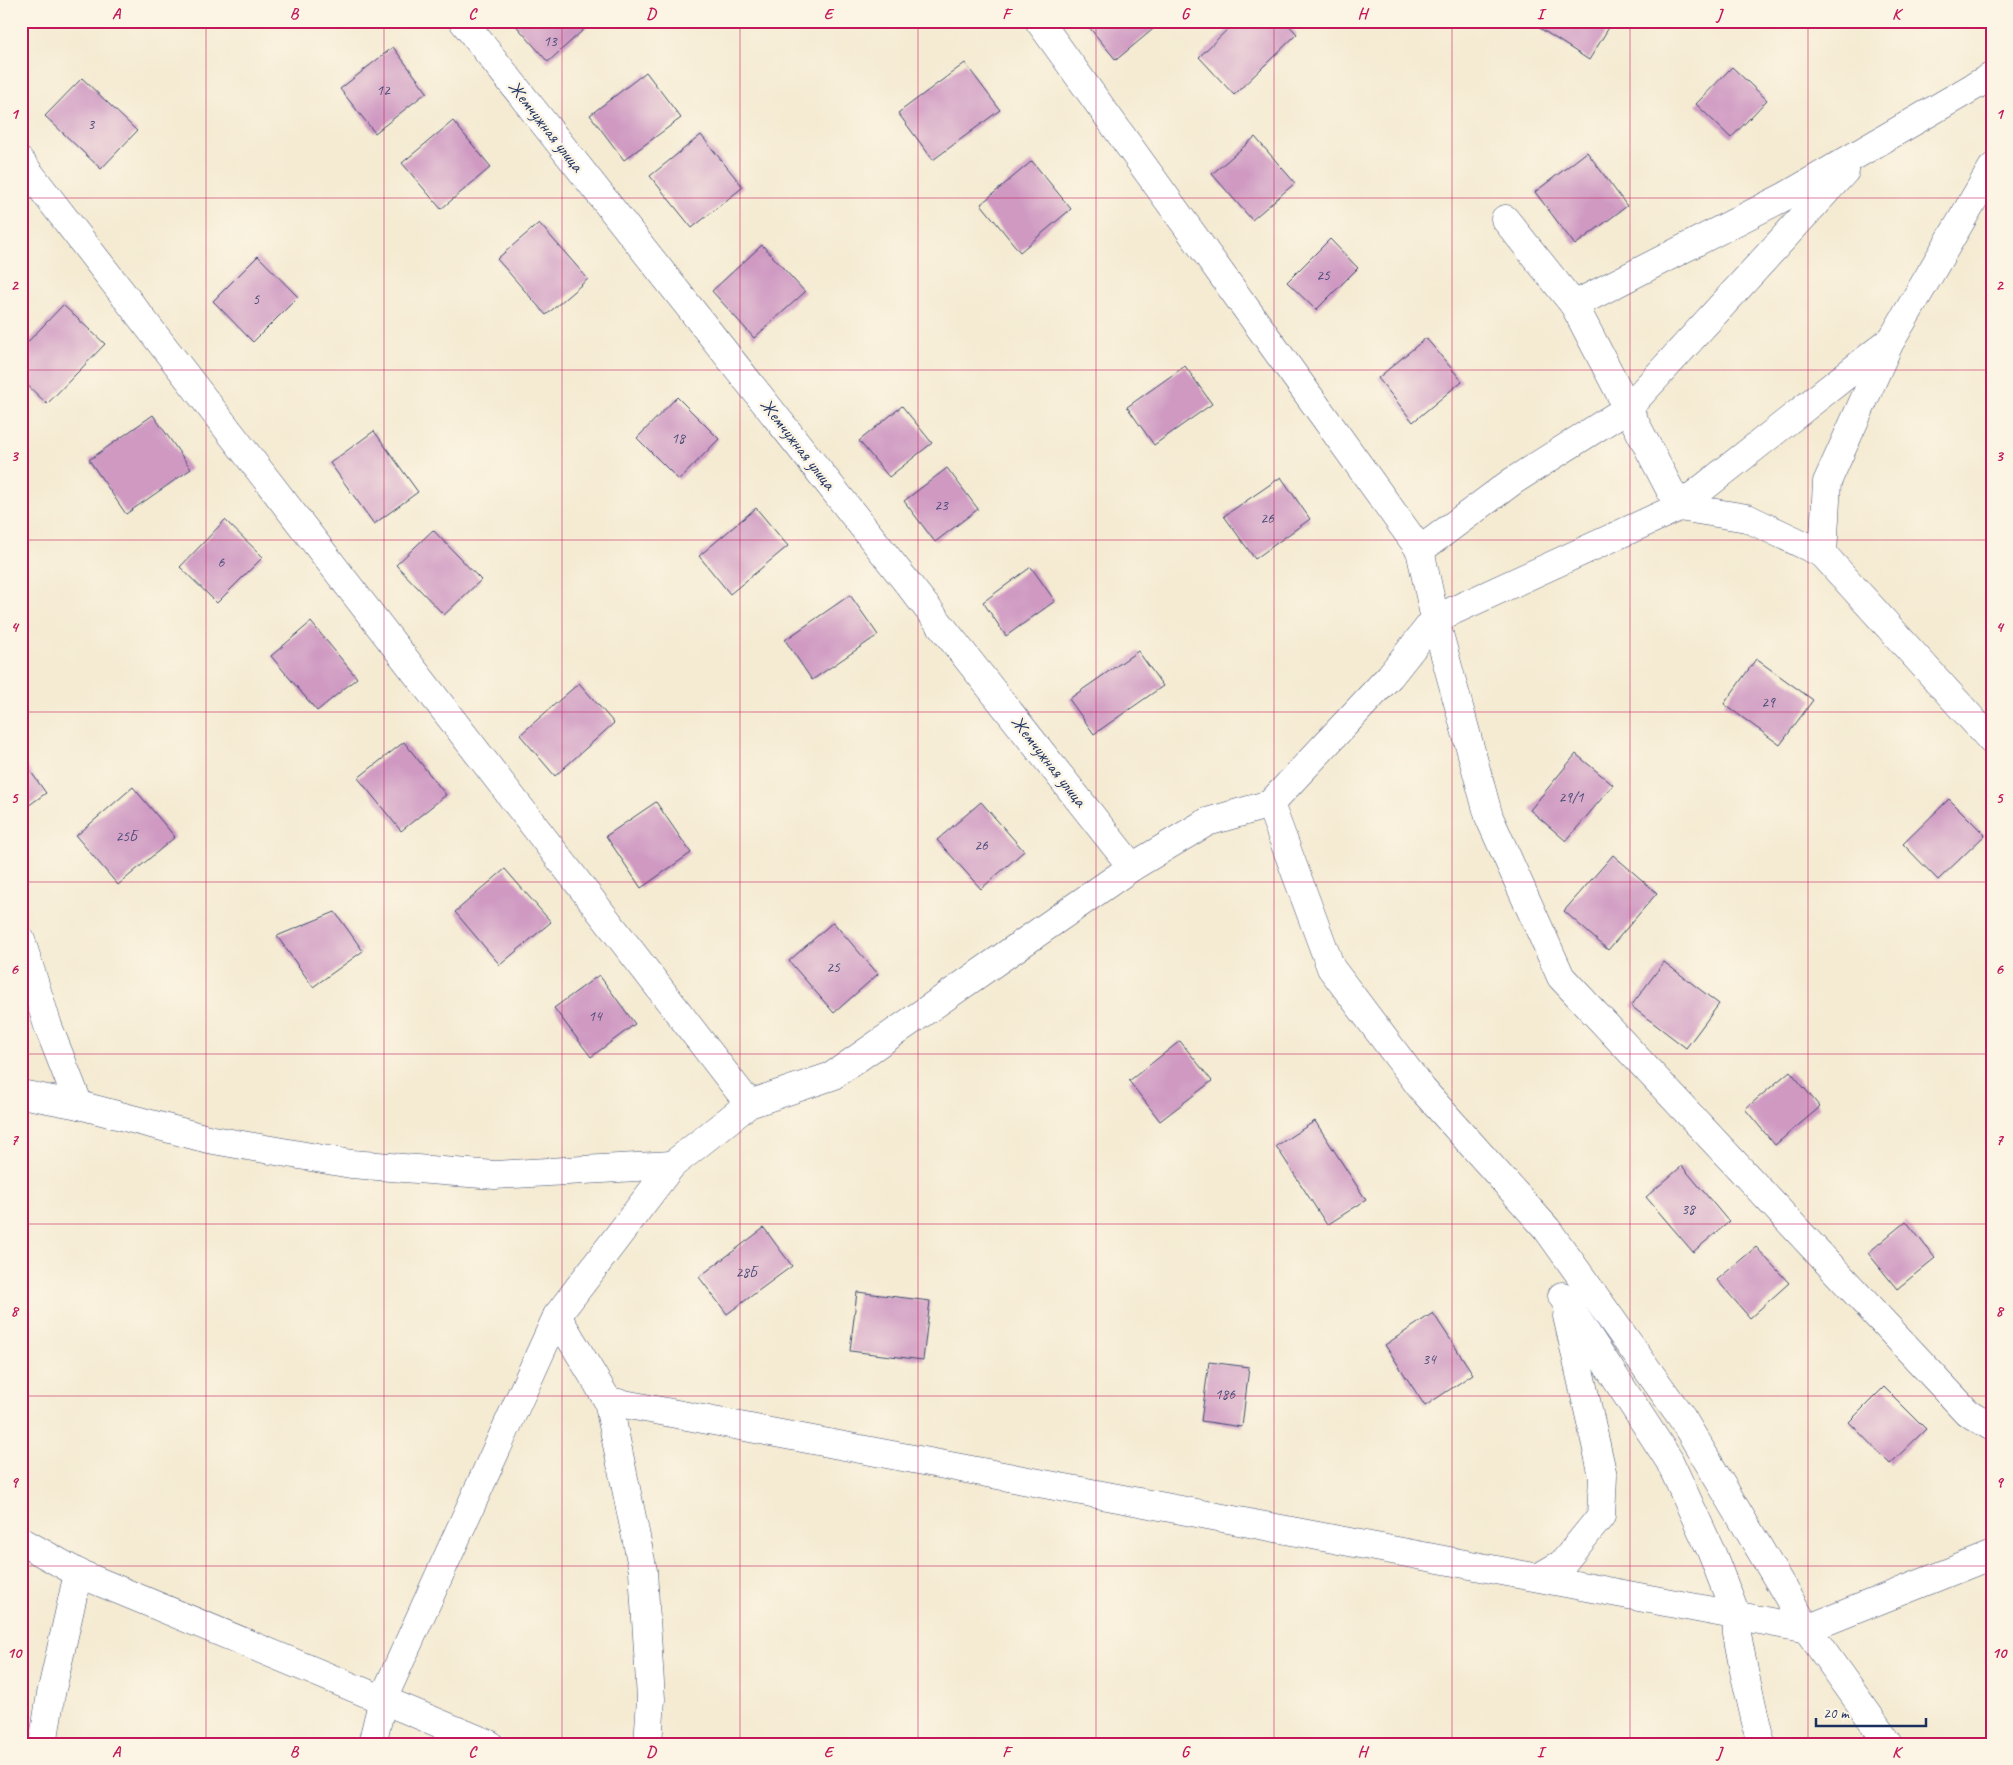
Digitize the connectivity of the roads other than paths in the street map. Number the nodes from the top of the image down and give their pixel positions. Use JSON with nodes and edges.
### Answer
{"nodes":[{"id":1,"x":463,"y":21,"type":"edge"},
{"id":2,"x":1039,"y":21,"type":"edge"},
{"id":3,"x":1992,"y":76,"type":"edge"},
{"id":4,"x":1865,"y":150,"type":"junction"},
{"id":5,"x":21,"y":162,"type":"edge"},
{"id":6,"x":1992,"y":168,"type":"edge"},
{"id":7,"x":1506,"y":219,"type":"dead end"},
{"id":8,"x":1574,"y":305,"type":"junction"},
{"id":9,"x":1892,"y":338,"type":"junction"},
{"id":10,"x":1628,"y":408,"type":"junction"},
{"id":11,"x":1679,"y":507,"type":"junction"},
{"id":12,"x":1420,"y":550,"type":"junction"},
{"id":13,"x":1823,"y":554,"type":"junction"},
{"id":14,"x":1435,"y":619,"type":"junction"},
{"id":15,"x":1992,"y":741,"type":"edge"},
{"id":16,"x":1270,"y":804,"type":"junction"},
{"id":17,"x":1132,"y":866,"type":"junction"},
{"id":18,"x":21,"y":940,"type":"edge"},
{"id":19,"x":21,"y":1094,"type":"edge"},
{"id":20,"x":79,"y":1104,"type":"junction"},
{"id":21,"x":749,"y":1104,"type":"junction"},
{"id":22,"x":672,"y":1165,"type":"junction"},
{"id":23,"x":1547,"y":1229,"type":"junction"},
{"id":24,"x":1562,"y":1296,"type":"junction"},
{"id":25,"x":557,"y":1316,"type":"junction"},
{"id":26,"x":608,"y":1401,"type":"junction"},
{"id":27,"x":1992,"y":1427,"type":"edge"},
{"id":28,"x":21,"y":1541,"type":"edge"},
{"id":29,"x":1992,"y":1556,"type":"edge"},
{"id":30,"x":78,"y":1573,"type":"junction"},
{"id":31,"x":1539,"y":1577,"type":"junction"},
{"id":32,"x":1736,"y":1615,"type":"junction"},
{"id":33,"x":1807,"y":1629,"type":"junction"},
{"id":34,"x":383,"y":1699,"type":"junction"},
{"id":35,"x":43,"y":1744,"type":"edge"},
{"id":36,"x":372,"y":1744,"type":"edge"},
{"id":37,"x":489,"y":1744,"type":"edge"},
{"id":38,"x":648,"y":1744,"type":"edge"},
{"id":39,"x":1761,"y":1744,"type":"edge"},
{"id":40,"x":1889,"y":1744,"type":"edge"}],
"edges":[{"from":1,"to":17,"type":"street","name":"Жемчужная улица"},
{"from":2,"to":12,"type":"street"},
{"from":3,"to":4,"type":"street"},
{"from":4,"to":8,"type":"street"},
{"from":4,"to":10,"type":"street"},
{"from":5,"to":21,"type":"street"},
{"from":6,"to":9,"type":"street"},
{"from":7,"to":8,"type":"street"},
{"from":8,"to":10,"type":"street"},
{"from":9,"to":11,"type":"street"},
{"from":9,"to":13,"type":"street"},
{"from":10,"to":11,"type":"street"},
{"from":10,"to":12,"type":"street"},
{"from":11,"to":13,"type":"street"},
{"from":11,"to":14,"type":"street"},
{"from":12,"to":14,"type":"street"},
{"from":13,"to":15,"type":"street"},
{"from":14,"to":16,"type":"street"},
{"from":14,"to":27,"type":"street"},
{"from":16,"to":17,"type":"street"},
{"from":16,"to":23,"type":"street"},
{"from":17,"to":21,"type":"street"},
{"from":18,"to":20,"type":"street"},
{"from":19,"to":20,"type":"street"},
{"from":20,"to":22,"type":"street"},
{"from":21,"to":22,"type":"street"},
{"from":22,"to":25,"type":"street"},
{"from":23,"to":24,"type":"street"},
{"from":23,"to":33,"type":"street"},
{"from":24,"to":31,"type":"street"},
{"from":24,"to":32,"type":"street"},
{"from":25,"to":26,"type":"street"},
{"from":25,"to":34,"type":"street"},
{"from":26,"to":31,"type":"street"},
{"from":26,"to":38,"type":"street"},
{"from":28,"to":30,"type":"street"},
{"from":29,"to":33,"type":"street"},
{"from":30,"to":34,"type":"street"},
{"from":30,"to":35,"type":"street"},
{"from":31,"to":32,"type":"street"},
{"from":32,"to":33,"type":"street"},
{"from":32,"to":39,"type":"street"},
{"from":33,"to":40,"type":"street"},
{"from":34,"to":36,"type":"street"},
{"from":34,"to":37,"type":"street"}]}
